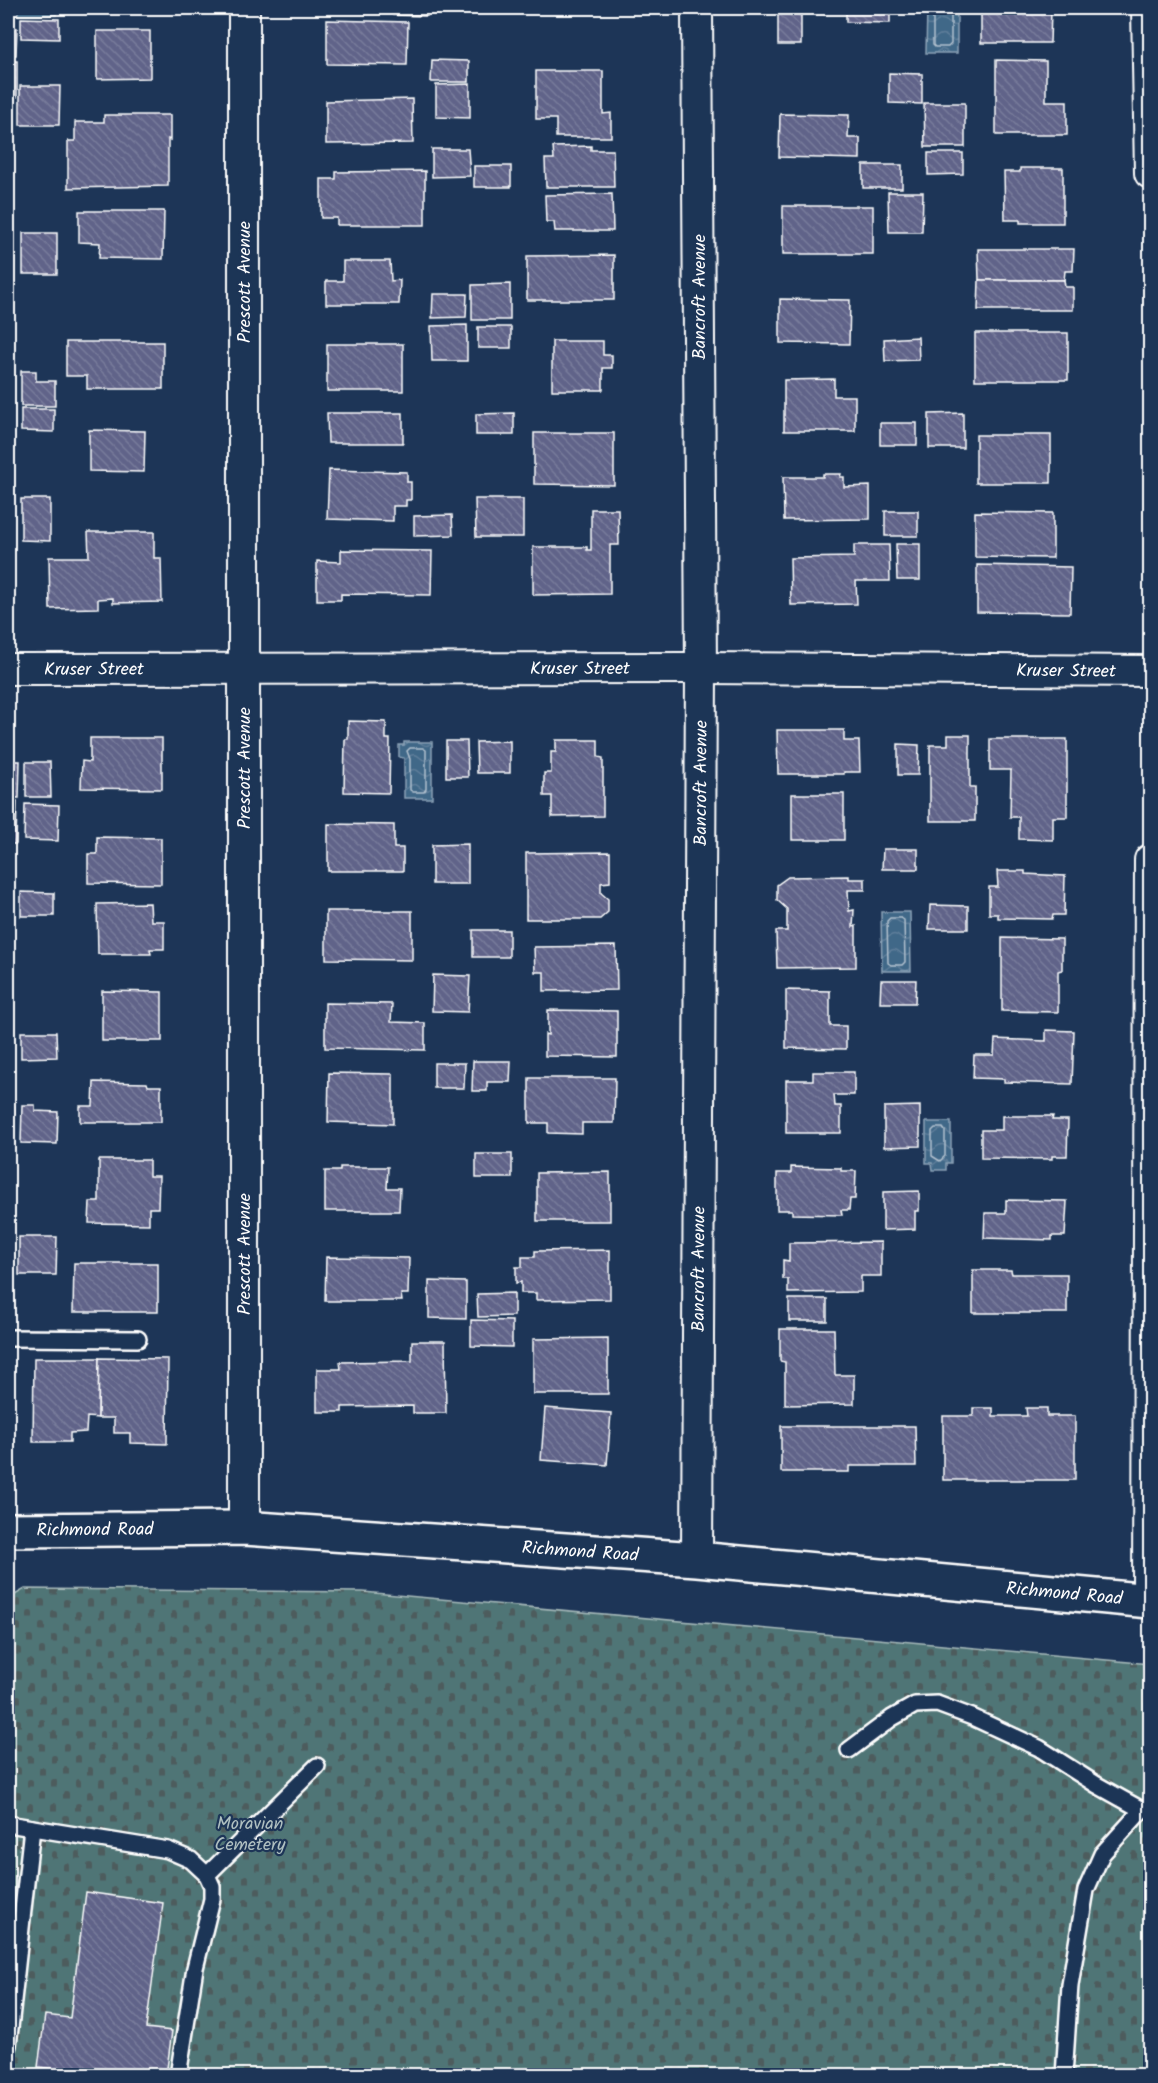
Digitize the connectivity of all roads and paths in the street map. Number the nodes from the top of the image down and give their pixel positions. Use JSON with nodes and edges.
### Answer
{"nodes":[{"id":1,"x":244,"y":8,"type":"edge"},
{"id":2,"x":697,"y":8,"type":"edge"},
{"id":3,"x":1147,"y":8,"type":"edge"},
{"id":4,"x":1150,"y":173,"type":"edge"},
{"id":5,"x":244,"y":668,"type":"junction"},
{"id":6,"x":701,"y":668,"type":"junction"},
{"id":7,"x":8,"y":669,"type":"edge"},
{"id":8,"x":1150,"y":671,"type":"edge"},
{"id":9,"x":1150,"y":861,"type":"edge"},
{"id":10,"x":1150,"y":1106,"type":"edge"},
{"id":11,"x":8,"y":1338,"type":"edge"},
{"id":12,"x":138,"y":1339,"type":"dead end"},
{"id":13,"x":244,"y":1528,"type":"junction"},
{"id":14,"x":8,"y":1530,"type":"edge"},
{"id":15,"x":697,"y":1559,"type":"junction"},
{"id":16,"x":1149,"y":1600,"type":"edge"},
{"id":17,"x":849,"y":1750,"type":"dead end"},
{"id":18,"x":317,"y":1766,"type":"dead end"},
{"id":19,"x":1146,"y":1809,"type":"edge"},
{"id":20,"x":8,"y":1824,"type":"edge"},
{"id":21,"x":32,"y":1828,"type":"junction"},
{"id":22,"x":207,"y":1875,"type":"junction"},
{"id":23,"x":8,"y":2046,"type":"edge"},
{"id":24,"x":178,"y":2076,"type":"edge"},
{"id":25,"x":1064,"y":2076,"type":"edge"}],
"edges":[{"from":1,"to":5,"type":"street","name":"Prescott Avenue"},
{"from":2,"to":6,"type":"street","name":"Bancroft Avenue"},
{"from":3,"to":4,"type":"street"},
{"from":5,"to":6,"type":"street","name":"Kruser Street"},
{"from":5,"to":7,"type":"street","name":"Kruser Street"},
{"from":5,"to":13,"type":"street","name":"Prescott Avenue"},
{"from":6,"to":8,"type":"street","name":"Kruser Street"},
{"from":6,"to":15,"type":"street","name":"Bancroft Avenue"},
{"from":9,"to":10,"type":"street"},
{"from":10,"to":16,"type":"street"},
{"from":11,"to":12,"type":"lane"},
{"from":13,"to":14,"type":"main road","name":"Richmond Road"},
{"from":13,"to":15,"type":"main road","name":"Richmond Road"},
{"from":15,"to":16,"type":"main road","name":"Richmond Road"},
{"from":17,"to":19,"type":"lane"},
{"from":18,"to":22,"type":"lane"},
{"from":19,"to":25,"type":"lane"},
{"from":20,"to":21,"type":"lane"},
{"from":21,"to":22,"type":"lane"},
{"from":21,"to":23,"type":"lane"},
{"from":22,"to":24,"type":"lane"}]}
